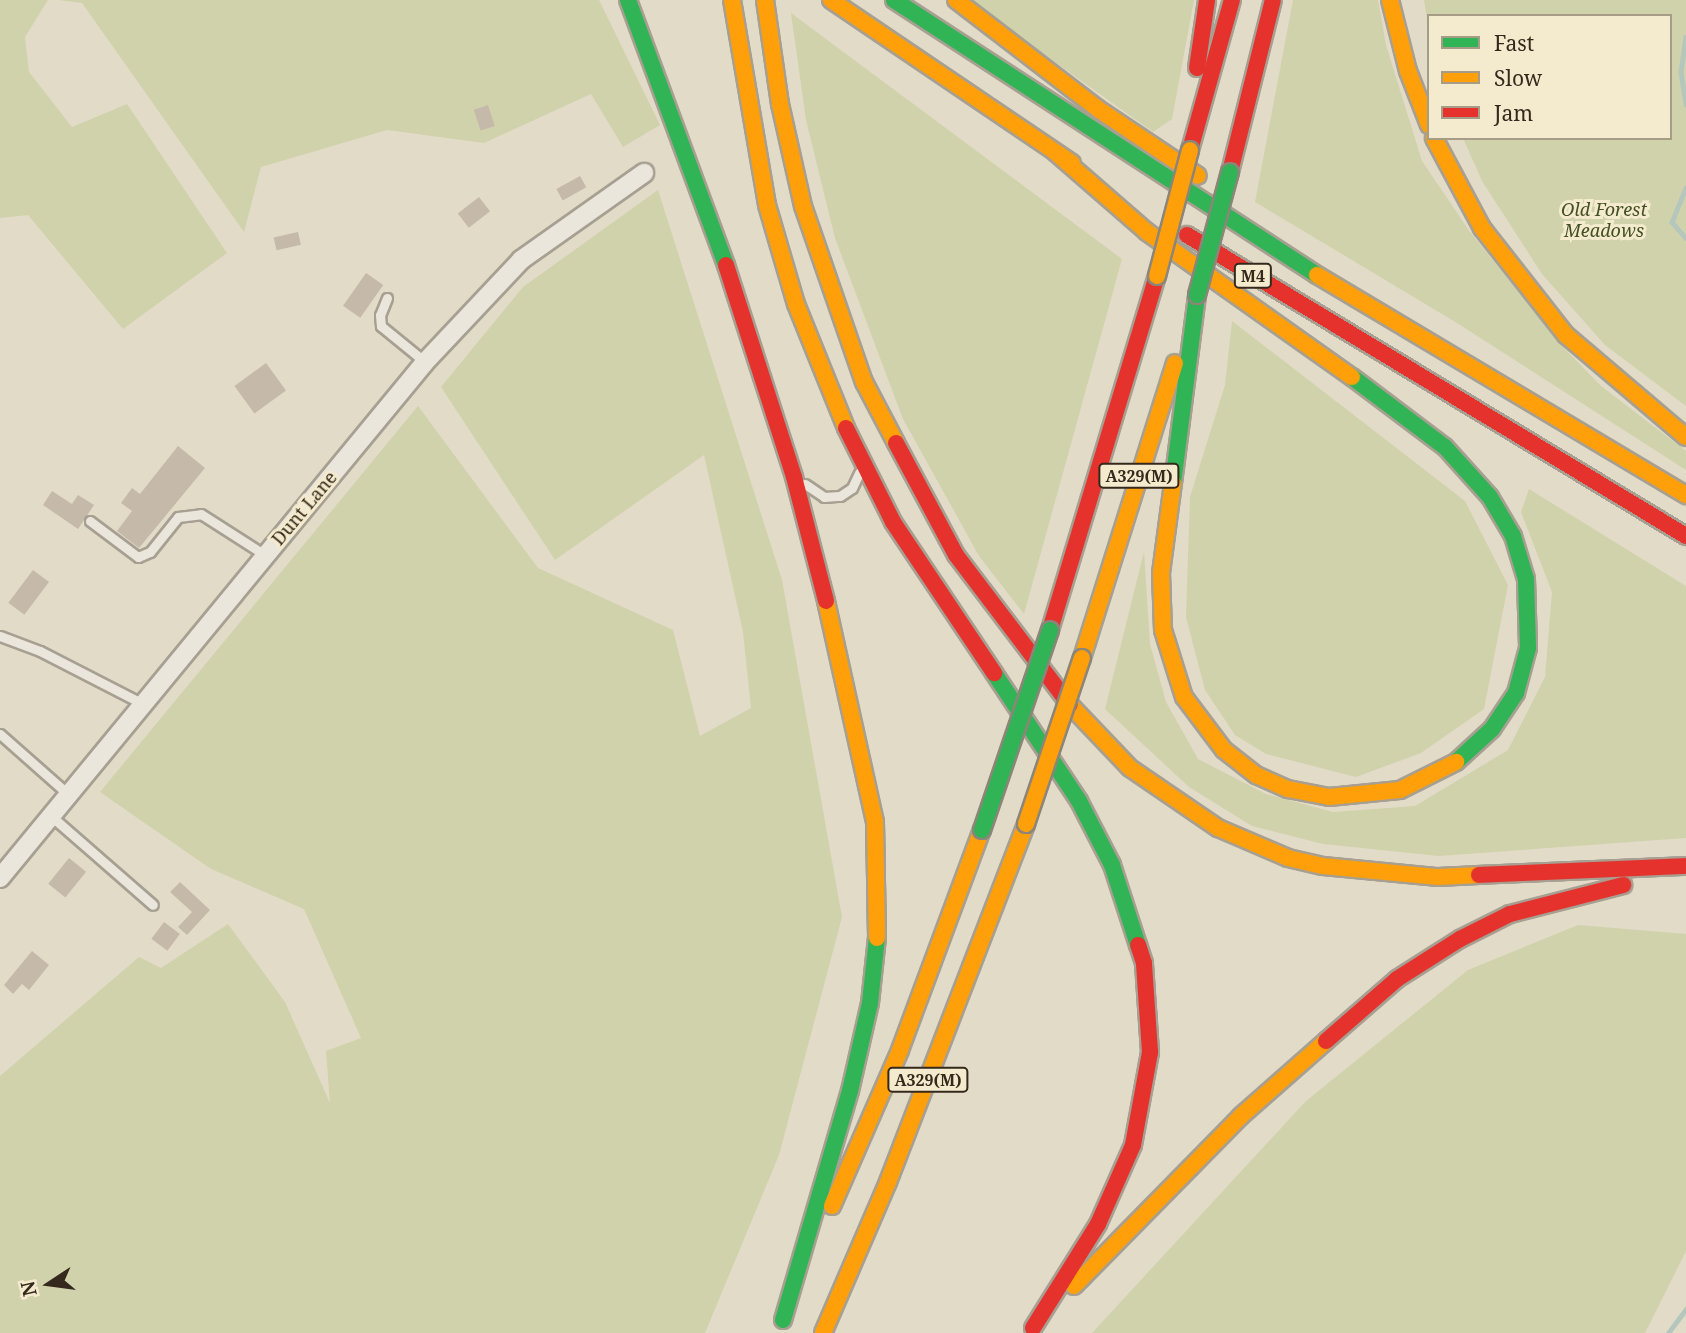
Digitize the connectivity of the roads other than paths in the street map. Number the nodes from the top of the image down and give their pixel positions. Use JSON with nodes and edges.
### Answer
{"nodes":[{"id":1,"x":628,"y":0,"type":"edge"},
{"id":2,"x":732,"y":0,"type":"edge"},
{"id":3,"x":765,"y":0,"type":"edge"},
{"id":4,"x":831,"y":0,"type":"edge"},
{"id":5,"x":894,"y":0,"type":"edge"},
{"id":6,"x":956,"y":0,"type":"edge"},
{"id":7,"x":1207,"y":0,"type":"edge"},
{"id":8,"x":1232,"y":0,"type":"edge"},
{"id":9,"x":1273,"y":0,"type":"edge"},
{"id":10,"x":1390,"y":0,"type":"edge"},
{"id":11,"x":1427,"y":120,"type":"edge"},
{"id":12,"x":1435,"y":140,"type":"edge"},
{"id":13,"x":1190,"y":150,"type":"junction"},
{"id":14,"x":1055,"y":152,"type":"junction"},
{"id":15,"x":644,"y":173,"type":"dead end"},
{"id":16,"x":1197,"y":295,"type":"junction"},
{"id":17,"x":387,"y":298,"type":"dead end"},
{"id":18,"x":1437,"y":350,"type":"junction"},
{"id":19,"x":425,"y":362,"type":"junction"},
{"id":20,"x":1686,"y":437,"type":"edge"},
{"id":21,"x":862,"y":465,"type":"junction"},
{"id":22,"x":794,"y":477,"type":"junction"},
{"id":23,"x":1686,"y":495,"type":"edge"},
{"id":24,"x":90,"y":521,"type":"dead end"},
{"id":25,"x":1686,"y":536,"type":"edge"},
{"id":26,"x":265,"y":555,"type":"junction"},
{"id":27,"x":0,"y":636,"type":"edge"},
{"id":28,"x":143,"y":704,"type":"junction"},
{"id":29,"x":0,"y":734,"type":"edge"},
{"id":30,"x":69,"y":795,"type":"junction"},
{"id":31,"x":51,"y":817,"type":"junction"},
{"id":32,"x":1686,"y":868,"type":"edge"},
{"id":33,"x":0,"y":878,"type":"edge"},
{"id":34,"x":153,"y":905,"type":"dead end"},
{"id":35,"x":780,"y":1326,"type":"edge"},
{"id":36,"x":1031,"y":1331,"type":"edge"},
{"id":37,"x":823,"y":1333,"type":"edge"}],
"edges":[{"from":1,"to":22,"type":"highway"},
{"from":2,"to":21,"type":"highway"},
{"from":3,"to":32,"type":"highway"},
{"from":4,"to":14,"type":"highway","number":"M4"},
{"from":5,"to":18,"type":"highway","number":"M4"},
{"from":6,"to":18,"type":"highway"},
{"from":7,"to":13,"type":"highway"},
{"from":8,"to":13,"type":"highway","number":"A329(M)"},
{"from":9,"to":16,"type":"highway","number":"A329(M)","bridge":true},
{"from":10,"to":11,"type":"highway"},
{"from":12,"to":20,"type":"highway"},
{"from":13,"to":35,"type":"highway","number":"A329(M)","bridge":true},
{"from":14,"to":16,"type":"highway"},
{"from":14,"to":25,"type":"highway","number":"M4"},
{"from":15,"to":19,"type":"street","name":"Dunt Lane"},
{"from":16,"to":37,"type":"highway","number":"A329(M)","bridge":true},
{"from":17,"to":19,"type":"lane"},
{"from":18,"to":23,"type":"highway","number":"M4"},
{"from":19,"to":26,"type":"street","name":"Dunt Lane"},
{"from":21,"to":22,"type":"lane"},
{"from":21,"to":36,"type":"highway"},
{"from":22,"to":35,"type":"highway"},
{"from":24,"to":26,"type":"lane"},
{"from":26,"to":28,"type":"street","name":"Dunt Lane"},
{"from":27,"to":28,"type":"lane"},
{"from":28,"to":30,"type":"street","name":"Dunt Lane"},
{"from":29,"to":30,"type":"lane"},
{"from":30,"to":31,"type":"street","name":"Dunt Lane"},
{"from":31,"to":33,"type":"street","name":"Dunt Lane"},
{"from":31,"to":34,"type":"lane"},
{"from":32,"to":36,"type":"highway"}]}
